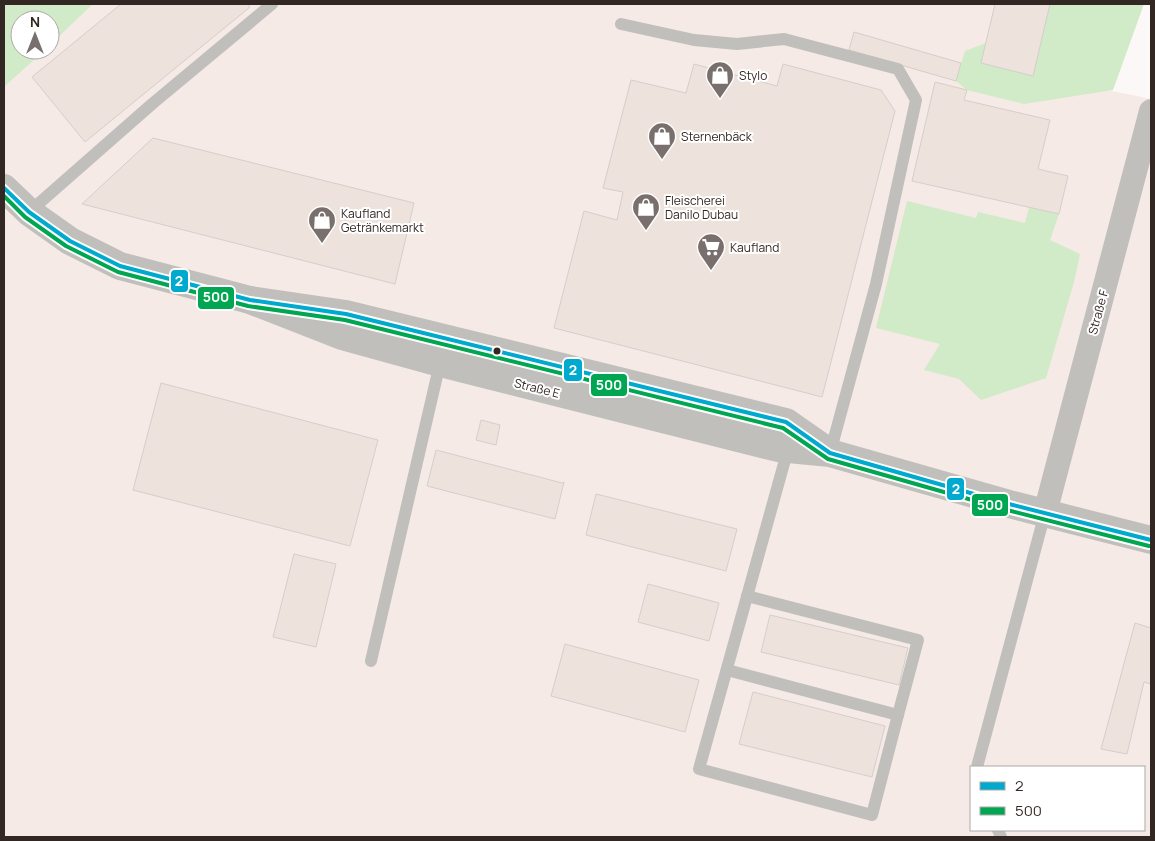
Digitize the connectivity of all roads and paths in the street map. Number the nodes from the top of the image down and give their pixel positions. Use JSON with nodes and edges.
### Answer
{"nodes":[{"id":1,"x":272,"y":4,"type":"edge"},
{"id":2,"x":621,"y":24,"type":"dead end"},
{"id":3,"x":1151,"y":111,"type":"edge"},
{"id":4,"x":13,"y":202,"type":"edge"},
{"id":5,"x":250,"y":300,"type":"junction"},
{"id":6,"x":440,"y":363,"type":"junction"},
{"id":7,"x":788,"y":449,"type":"junction"},
{"id":8,"x":830,"y":453,"type":"junction"},
{"id":9,"x":1044,"y":513,"type":"junction"},
{"id":10,"x":1151,"y":540,"type":"edge"},
{"id":11,"x":747,"y":596,"type":"junction"},
{"id":12,"x":371,"y":661,"type":"dead end"},
{"id":13,"x":727,"y":670,"type":"junction"},
{"id":14,"x":898,"y":715,"type":"junction"},
{"id":15,"x":977,"y":766,"type":"edge"}],
"edges":[{"from":1,"to":4,"type":"lane"},
{"from":2,"to":8,"type":"lane"},
{"from":3,"to":9,"type":"street","name":"Straße F"},
{"from":4,"to":5,"type":"street","name":"Straße E"},
{"from":5,"to":6,"type":"street","name":"Straße E"},
{"from":5,"to":8,"type":"street","name":"Straße E"},
{"from":6,"to":7,"type":"street","name":"Straße E"},
{"from":6,"to":12,"type":"lane"},
{"from":7,"to":8,"type":"street","name":"Straße E"},
{"from":7,"to":11,"type":"lane"},
{"from":8,"to":9,"type":"street","name":"Straße E"},
{"from":9,"to":10,"type":"street","name":"Straße E"},
{"from":9,"to":15,"type":"lane"},
{"from":11,"to":13,"type":"lane"},
{"from":11,"to":14,"type":"lane"},
{"from":13,"to":14,"type":"lane"},
{"from":13,"to":14,"type":"lane"}]}
